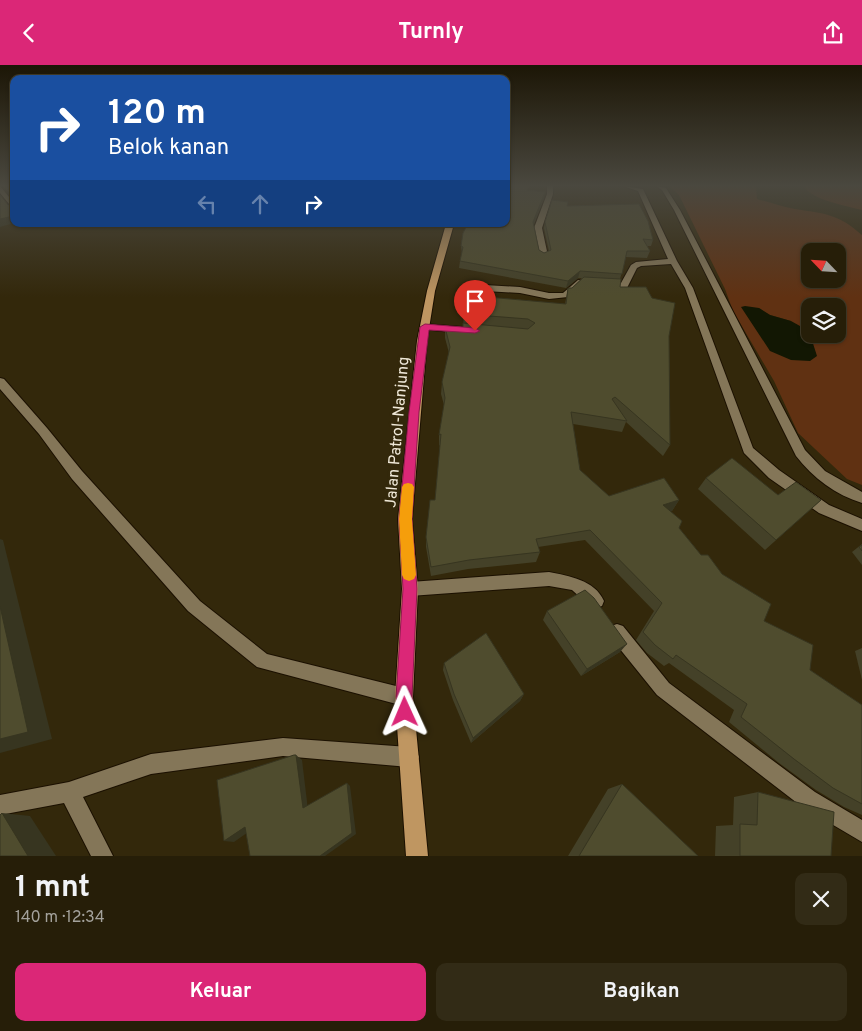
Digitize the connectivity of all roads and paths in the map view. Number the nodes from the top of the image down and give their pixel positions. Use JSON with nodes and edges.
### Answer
{"nodes":[{"id":1,"x":540,"y":223,"type":"edge"},
{"id":2,"x":656,"y":223,"type":"edge"},
{"id":3,"x":684,"y":223,"type":"edge"},
{"id":4,"x":449,"y":227,"type":"edge"},
{"id":5,"x":544,"y":256,"type":"edge"},
{"id":6,"x":673,"y":261,"type":"junction"},
{"id":7,"x":468,"y":287,"type":"dead end"},
{"id":8,"x":425,"y":327,"type":"junction"},
{"id":9,"x":471,"y":330,"type":"edge"},
{"id":10,"x":0,"y":382,"type":"edge"},
{"id":11,"x":862,"y":499,"type":"edge"},
{"id":12,"x":862,"y":525,"type":"edge"},
{"id":13,"x":410,"y":589,"type":"junction"},
{"id":14,"x":404,"y":697,"type":"junction"},
{"id":15,"x":408,"y":757,"type":"junction"},
{"id":16,"x":69,"y":792,"type":"junction"},
{"id":17,"x":0,"y":805,"type":"edge"},
{"id":18,"x":862,"y":831,"type":"edge"},
{"id":19,"x":102,"y":856,"type":"edge"},
{"id":20,"x":417,"y":856,"type":"edge"}],
"edges":[{"from":1,"to":5,"type":"street"},
{"from":2,"to":6,"type":"street"},
{"from":3,"to":11,"type":"street"},
{"from":4,"to":8,"type":"main road","name":"Jalan Patrol-Nanjung"},
{"from":6,"to":7,"type":"street"},
{"from":6,"to":12,"type":"street"},
{"from":8,"to":9,"type":"street"},
{"from":8,"to":13,"type":"main road","name":"Jalan Patrol-Nanjung"},
{"from":10,"to":14,"type":"street"},
{"from":13,"to":14,"type":"main road","name":"Jalan Patrol-Nanjung"},
{"from":13,"to":18,"type":"street"},
{"from":14,"to":15,"type":"main road","name":"Jalan Patrol-Nanjung"},
{"from":15,"to":16,"type":"street"},
{"from":15,"to":20,"type":"main road","name":"Jalan Patrol-Nanjung"},
{"from":16,"to":17,"type":"street"},
{"from":16,"to":19,"type":"street"}]}
